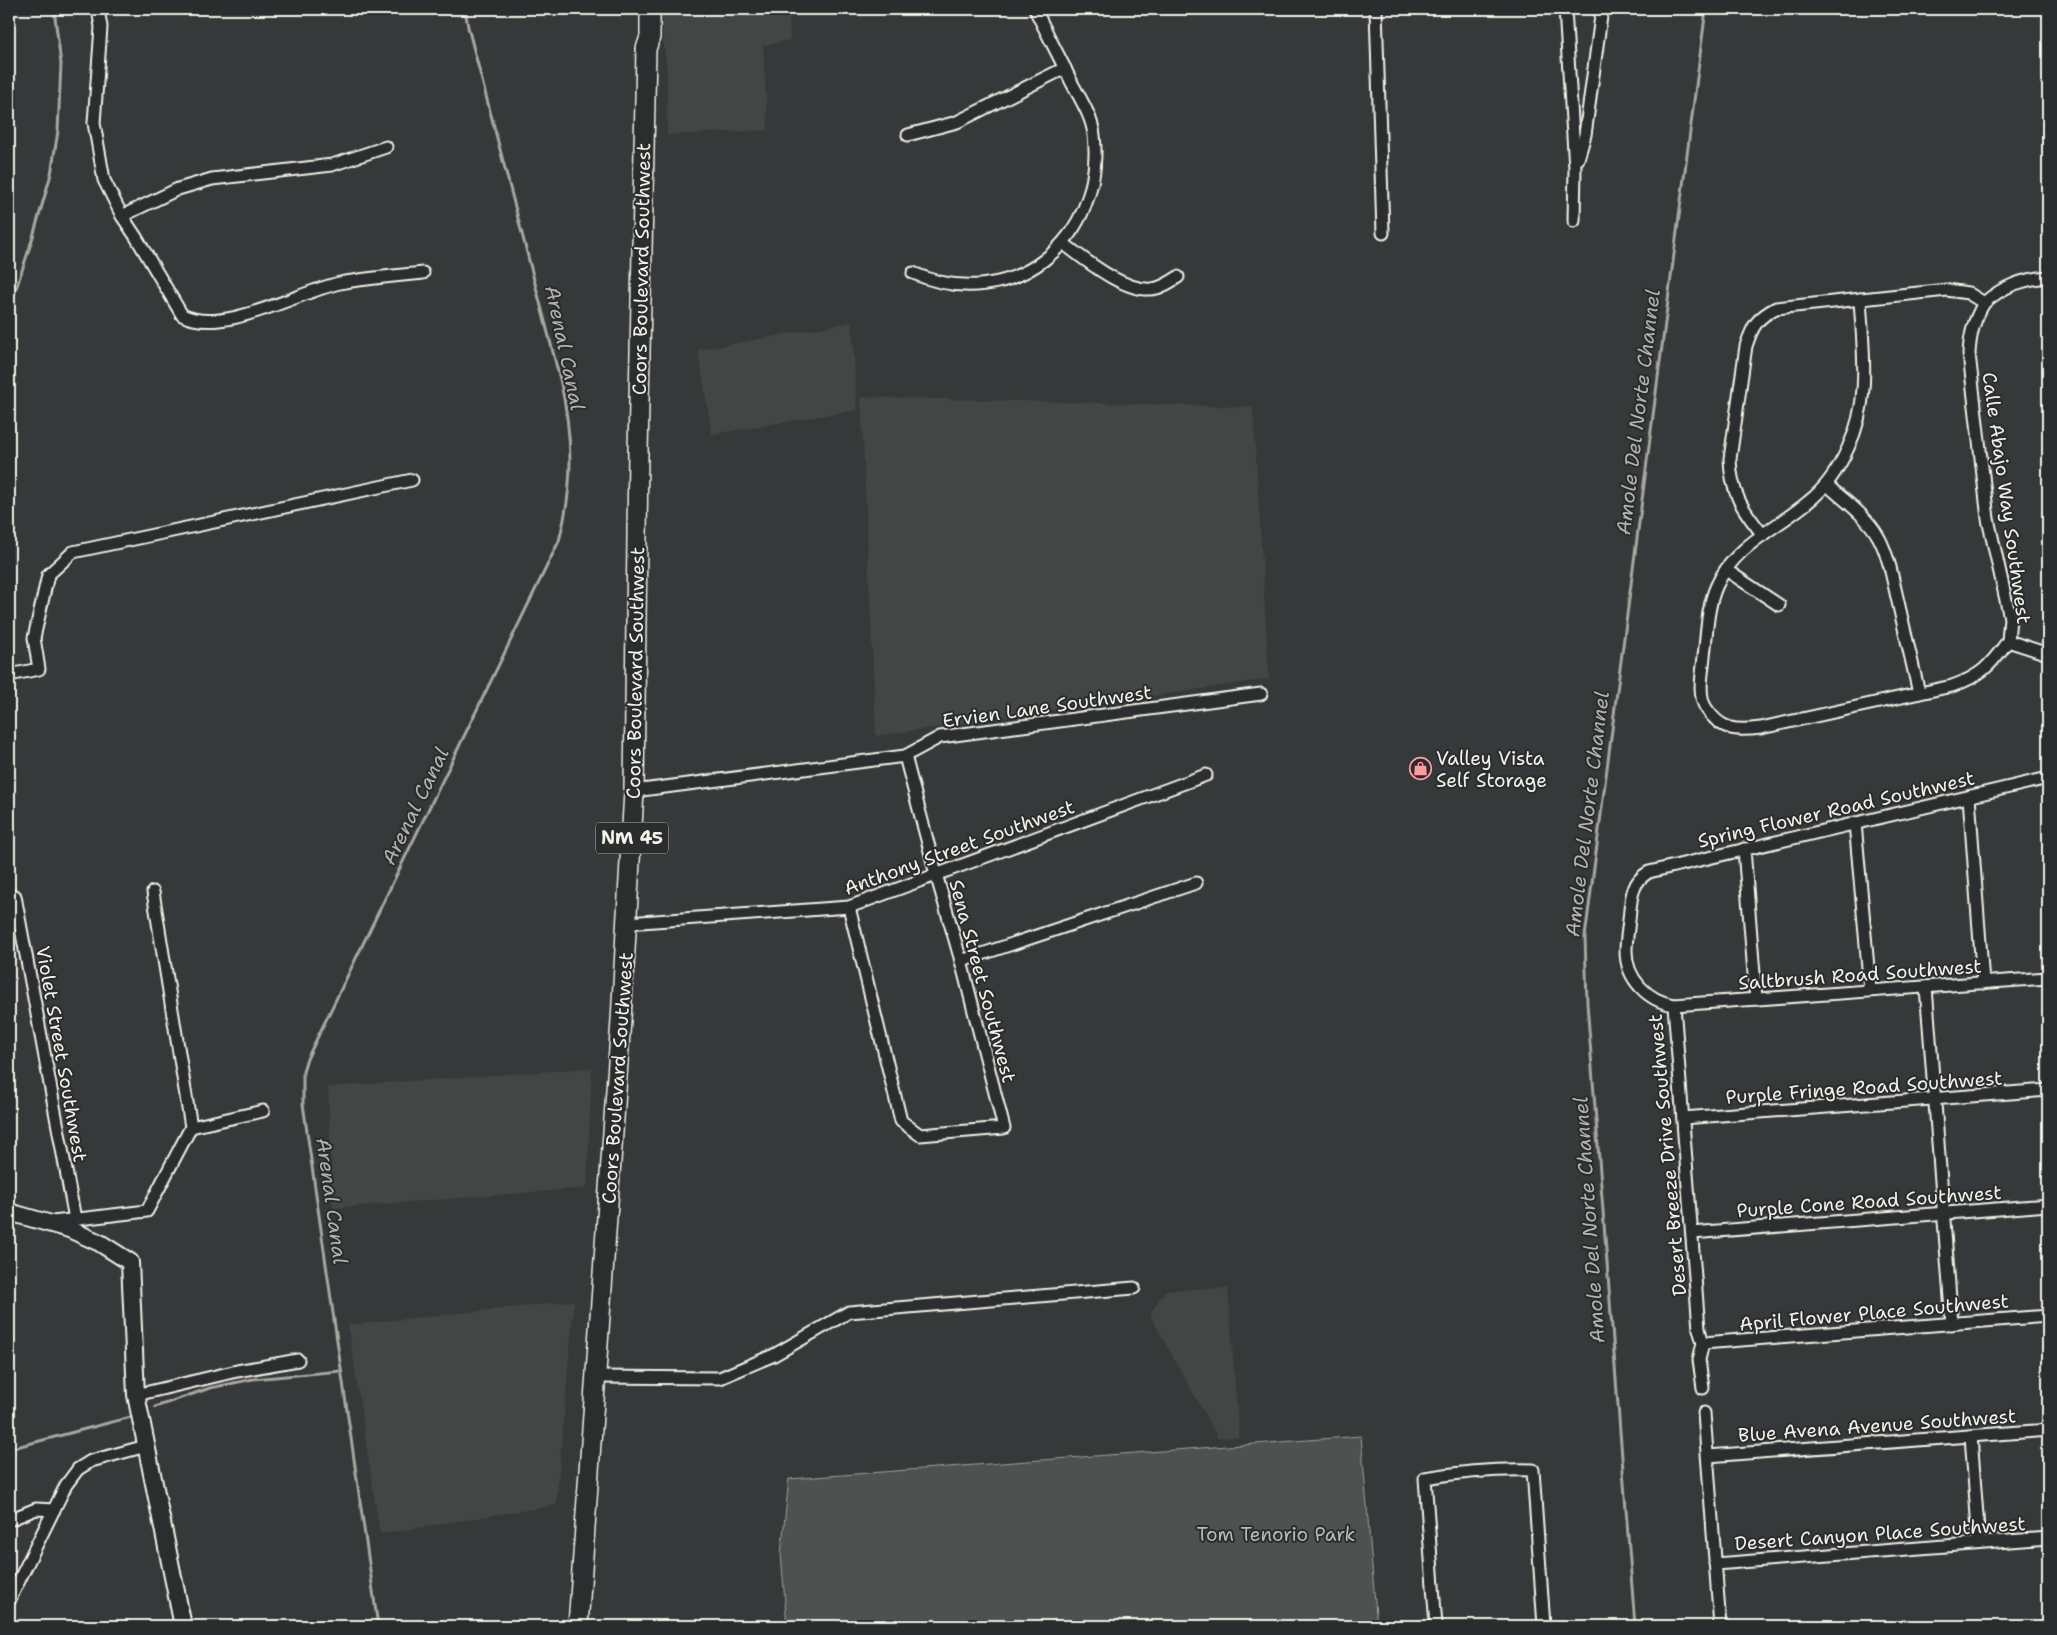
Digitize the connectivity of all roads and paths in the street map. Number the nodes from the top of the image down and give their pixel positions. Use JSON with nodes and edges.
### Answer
{"nodes":[{"id":1,"x":98,"y":9,"type":"edge"},
{"id":2,"x":637,"y":9,"type":"edge"},
{"id":3,"x":650,"y":9,"type":"edge"},
{"id":4,"x":1035,"y":9,"type":"edge"},
{"id":5,"x":1376,"y":9,"type":"edge"},
{"id":6,"x":1565,"y":9,"type":"edge"},
{"id":7,"x":1602,"y":9,"type":"edge"},
{"id":8,"x":646,"y":49,"type":"junction"},
{"id":9,"x":1065,"y":68,"type":"junction"},
{"id":10,"x":908,"y":135,"type":"dead end"},
{"id":11,"x":386,"y":147,"type":"dead end"},
{"id":12,"x":1575,"y":168,"type":"junction"},
{"id":13,"x":122,"y":216,"type":"junction"},
{"id":14,"x":1574,"y":221,"type":"dead end"},
{"id":15,"x":1383,"y":233,"type":"dead end"},
{"id":16,"x":1063,"y":243,"type":"junction"},
{"id":17,"x":424,"y":273,"type":"dead end"},
{"id":18,"x":913,"y":273,"type":"dead end"},
{"id":19,"x":1178,"y":277,"type":"dead end"},
{"id":20,"x":2048,"y":277,"type":"edge"},
{"id":21,"x":1860,"y":299,"type":"junction"},
{"id":22,"x":1984,"y":303,"type":"junction"},
{"id":23,"x":412,"y":480,"type":"dead end"},
{"id":24,"x":1826,"y":485,"type":"junction"},
{"id":25,"x":1762,"y":535,"type":"junction"},
{"id":26,"x":1726,"y":570,"type":"junction"},
{"id":27,"x":1780,"y":605,"type":"dead end"},
{"id":28,"x":2008,"y":641,"type":"junction"},
{"id":29,"x":2048,"y":654,"type":"edge"},
{"id":30,"x":9,"y":675,"type":"edge"},
{"id":31,"x":1919,"y":693,"type":"junction"},
{"id":32,"x":1261,"y":694,"type":"dead end"},
{"id":33,"x":905,"y":756,"type":"junction"},
{"id":34,"x":1206,"y":775,"type":"dead end"},
{"id":35,"x":2048,"y":778,"type":"edge"},
{"id":36,"x":634,"y":790,"type":"junction"},
{"id":37,"x":1968,"y":797,"type":"junction"},
{"id":38,"x":1855,"y":823,"type":"junction"},
{"id":39,"x":1744,"y":849,"type":"junction"},
{"id":40,"x":936,"y":874,"type":"junction"},
{"id":41,"x":1637,"y":883,"type":"joint"},
{"id":42,"x":1196,"y":884,"type":"dead end"},
{"id":43,"x":153,"y":892,"type":"dead end"},
{"id":44,"x":15,"y":896,"type":"dead end"},
{"id":45,"x":849,"y":907,"type":"junction"},
{"id":46,"x":627,"y":923,"type":"junction"},
{"id":47,"x":961,"y":961,"type":"junction"},
{"id":48,"x":2048,"y":978,"type":"edge"},
{"id":49,"x":1983,"y":983,"type":"junction"},
{"id":50,"x":1926,"y":987,"type":"junction"},
{"id":51,"x":1870,"y":990,"type":"junction"},
{"id":52,"x":1756,"y":999,"type":"junction"},
{"id":53,"x":1674,"y":1004,"type":"junction"},
{"id":54,"x":2048,"y":1090,"type":"edge"},
{"id":55,"x":1936,"y":1100,"type":"junction"},
{"id":56,"x":264,"y":1111,"type":"dead end"},
{"id":57,"x":1683,"y":1118,"type":"junction"},
{"id":58,"x":191,"y":1127,"type":"junction"},
{"id":59,"x":2048,"y":1205,"type":"edge"},
{"id":60,"x":9,"y":1212,"type":"edge"},
{"id":61,"x":1943,"y":1213,"type":"junction"},
{"id":62,"x":75,"y":1218,"type":"junction"},
{"id":63,"x":48,"y":1223,"type":"junction"},
{"id":64,"x":1692,"y":1233,"type":"junction"},
{"id":65,"x":1134,"y":1288,"type":"dead end"},
{"id":66,"x":2048,"y":1316,"type":"edge"},
{"id":67,"x":1952,"y":1324,"type":"junction"},
{"id":68,"x":1703,"y":1344,"type":"junction"},
{"id":69,"x":298,"y":1360,"type":"dead end"},
{"id":70,"x":596,"y":1377,"type":"junction"},
{"id":71,"x":1702,"y":1388,"type":"dead end"},
{"id":72,"x":136,"y":1395,"type":"junction"},
{"id":73,"x":1704,"y":1413,"type":"dead end"},
{"id":74,"x":2048,"y":1430,"type":"edge"},
{"id":75,"x":1971,"y":1436,"type":"junction"},
{"id":76,"x":146,"y":1446,"type":"junction"},
{"id":77,"x":1708,"y":1456,"type":"junction"},
{"id":78,"x":54,"y":1510,"type":"junction"},
{"id":79,"x":9,"y":1520,"type":"edge"},
{"id":80,"x":2048,"y":1538,"type":"edge"},
{"id":81,"x":1979,"y":1542,"type":"junction"},
{"id":82,"x":1715,"y":1564,"type":"junction"},
{"id":83,"x":9,"y":1601,"type":"edge"},
{"id":84,"x":183,"y":1626,"type":"edge"},
{"id":85,"x":578,"y":1626,"type":"edge"},
{"id":86,"x":1436,"y":1626,"type":"edge"},
{"id":87,"x":1544,"y":1626,"type":"edge"},
{"id":88,"x":1720,"y":1626,"type":"edge"}],
"edges":[{"from":1,"to":13,"type":"street"},
{"from":2,"to":8,"type":"main road","name":"Coors Boulevard Southwest"},
{"from":3,"to":8,"type":"main road","name":"Coors Boulevard Southwest","number":"NM 45"},
{"from":4,"to":9,"type":"street"},
{"from":5,"to":15,"type":"street"},
{"from":6,"to":12,"type":"street"},
{"from":7,"to":12,"type":"street"},
{"from":8,"to":36,"type":"main road","name":"Coors Boulevard Southwest","number":"NM 45"},
{"from":9,"to":10,"type":"street"},
{"from":9,"to":16,"type":"street"},
{"from":11,"to":13,"type":"street"},
{"from":12,"to":14,"type":"street"},
{"from":13,"to":17,"type":"street"},
{"from":16,"to":18,"type":"street"},
{"from":16,"to":19,"type":"street"},
{"from":20,"to":22,"type":"street"},
{"from":21,"to":22,"type":"street"},
{"from":21,"to":24,"type":"street"},
{"from":21,"to":25,"type":"street"},
{"from":22,"to":28,"type":"street","name":"Calle Abajo Way Southwest"},
{"from":23,"to":30,"type":"street"},
{"from":24,"to":25,"type":"street"},
{"from":24,"to":31,"type":"street"},
{"from":25,"to":26,"type":"street"},
{"from":26,"to":27,"type":"street"},
{"from":26,"to":31,"type":"street"},
{"from":28,"to":29,"type":"street"},
{"from":28,"to":31,"type":"street"},
{"from":32,"to":33,"type":"street","name":"Ervien Lane Southwest"},
{"from":33,"to":36,"type":"street","name":"Ervien Lane Southwest"},
{"from":33,"to":40,"type":"street","name":"Sena Street Southwest"},
{"from":34,"to":40,"type":"street","name":"Anthony Street Southwest"},
{"from":35,"to":37,"type":"street","name":"Spring Flower Road Southwest"},
{"from":36,"to":46,"type":"main road","name":"Coors Boulevard Southwest","number":"NM 45"},
{"from":37,"to":38,"type":"street","name":"Spring Flower Road Southwest"},
{"from":37,"to":49,"type":"street"},
{"from":38,"to":39,"type":"street","name":"Spring Flower Road Southwest"},
{"from":38,"to":51,"type":"street"},
{"from":39,"to":41,"type":"street","name":"Spring Flower Road Southwest"},
{"from":39,"to":52,"type":"street"},
{"from":40,"to":45,"type":"street","name":"Anthony Street Southwest"},
{"from":40,"to":47,"type":"street","name":"Sena Street Southwest"},
{"from":41,"to":53,"type":"street","name":"Desert Breeze Drive Southwest"},
{"from":42,"to":47,"type":"street"},
{"from":43,"to":58,"type":"street"},
{"from":44,"to":62,"type":"street","name":"Violet Street Southwest"},
{"from":45,"to":46,"type":"street","name":"Anthony Street Southwest"},
{"from":45,"to":47,"type":"street","name":"Sena Street Southwest"},
{"from":46,"to":70,"type":"main road","name":"Coors Boulevard Southwest","number":"NM 45"},
{"from":48,"to":49,"type":"street","name":"Saltbrush Road Southwest"},
{"from":49,"to":50,"type":"street","name":"Saltbrush Road Southwest"},
{"from":50,"to":51,"type":"street","name":"Saltbrush Road Southwest"},
{"from":50,"to":55,"type":"street"},
{"from":51,"to":52,"type":"street","name":"Saltbrush Road Southwest"},
{"from":52,"to":53,"type":"street","name":"Saltbrush Road Southwest"},
{"from":53,"to":57,"type":"street","name":"Desert Breeze Drive Southwest"},
{"from":54,"to":55,"type":"street","name":"Purple Fringe Road Southwest"},
{"from":55,"to":57,"type":"street","name":"Purple Fringe Road Southwest"},
{"from":55,"to":61,"type":"street"},
{"from":56,"to":58,"type":"street"},
{"from":57,"to":64,"type":"street","name":"Desert Breeze Drive Southwest"},
{"from":58,"to":62,"type":"street"},
{"from":59,"to":61,"type":"street","name":"Purple Cone Road Southwest"},
{"from":60,"to":63,"type":"street"},
{"from":61,"to":64,"type":"street","name":"Purple Cone Road Southwest"},
{"from":61,"to":67,"type":"street"},
{"from":62,"to":63,"type":"street"},
{"from":63,"to":72,"type":"street"},
{"from":64,"to":68,"type":"street","name":"Desert Breeze Drive Southwest"},
{"from":65,"to":70,"type":"street"},
{"from":66,"to":67,"type":"street","name":"April Flower Place Southwest"},
{"from":67,"to":68,"type":"street","name":"April Flower Place Southwest"},
{"from":68,"to":71,"type":"street","name":"Desert Breeze Drive Southwest"},
{"from":69,"to":72,"type":"street"},
{"from":70,"to":85,"type":"main road","name":"Coors Boulevard Southwest","number":"NM 45"},
{"from":72,"to":76,"type":"street"},
{"from":73,"to":77,"type":"street"},
{"from":74,"to":75,"type":"street","name":"Blue Avena Avenue Southwest"},
{"from":75,"to":77,"type":"street","name":"Blue Avena Avenue Southwest"},
{"from":75,"to":81,"type":"street"},
{"from":76,"to":78,"type":"street"},
{"from":76,"to":84,"type":"street"},
{"from":77,"to":82,"type":"street"},
{"from":78,"to":79,"type":"street"},
{"from":78,"to":83,"type":"street"},
{"from":80,"to":81,"type":"street","name":"Desert Canyon Place Southwest"},
{"from":81,"to":82,"type":"street","name":"Desert Canyon Place Southwest"},
{"from":82,"to":88,"type":"street"},
{"from":86,"to":87,"type":"street"}]}
